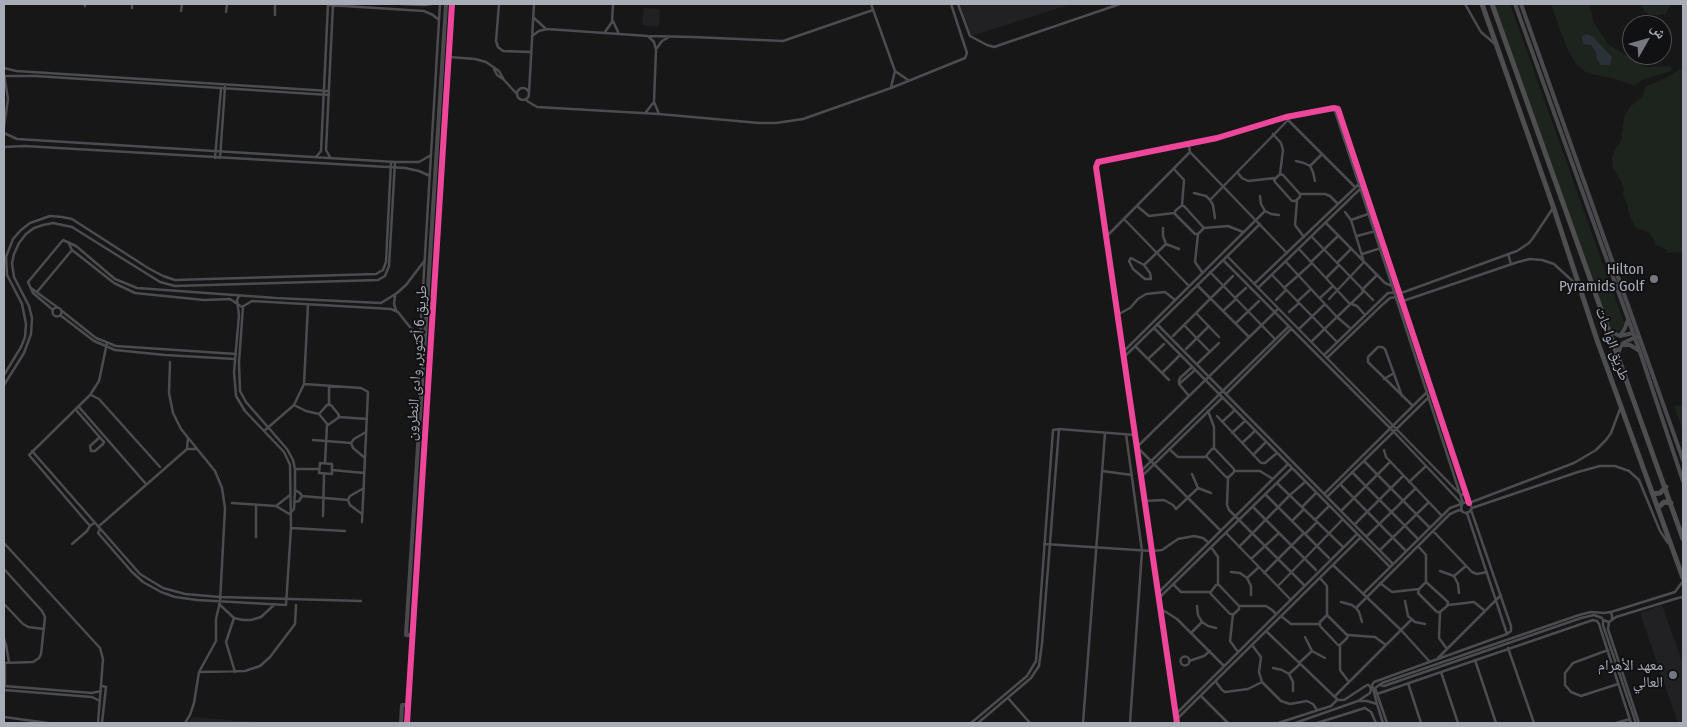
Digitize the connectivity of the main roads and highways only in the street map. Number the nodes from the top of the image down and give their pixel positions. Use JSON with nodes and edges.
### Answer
{"nodes":[{"id":1,"x":1482,"y":4,"type":"edge"},
{"id":2,"x":1492,"y":4,"type":"edge"},
{"id":3,"x":1666,"y":487,"type":"junction"},
{"id":4,"x":1653,"y":494,"type":"junction"},
{"id":5,"x":1671,"y":503,"type":"junction"},
{"id":6,"x":1658,"y":508,"type":"junction"},
{"id":7,"x":1683,"y":539,"type":"edge"},
{"id":8,"x":1683,"y":579,"type":"edge"}],
"edges":[{"from":1,"to":4,"type":"highway","name":"طريق الواحات"},
{"from":2,"to":3,"type":"highway","name":"طريق الواحات"},
{"from":3,"to":4,"type":"highway"},
{"from":3,"to":5,"type":"highway","name":"طريق الواحات"},
{"from":4,"to":6,"type":"highway","name":"طريق الواحات"},
{"from":5,"to":6,"type":"highway"},
{"from":5,"to":7,"type":"highway","name":"طريق الواحات"},
{"from":6,"to":8,"type":"highway","name":"طريق الواحات"}]}
